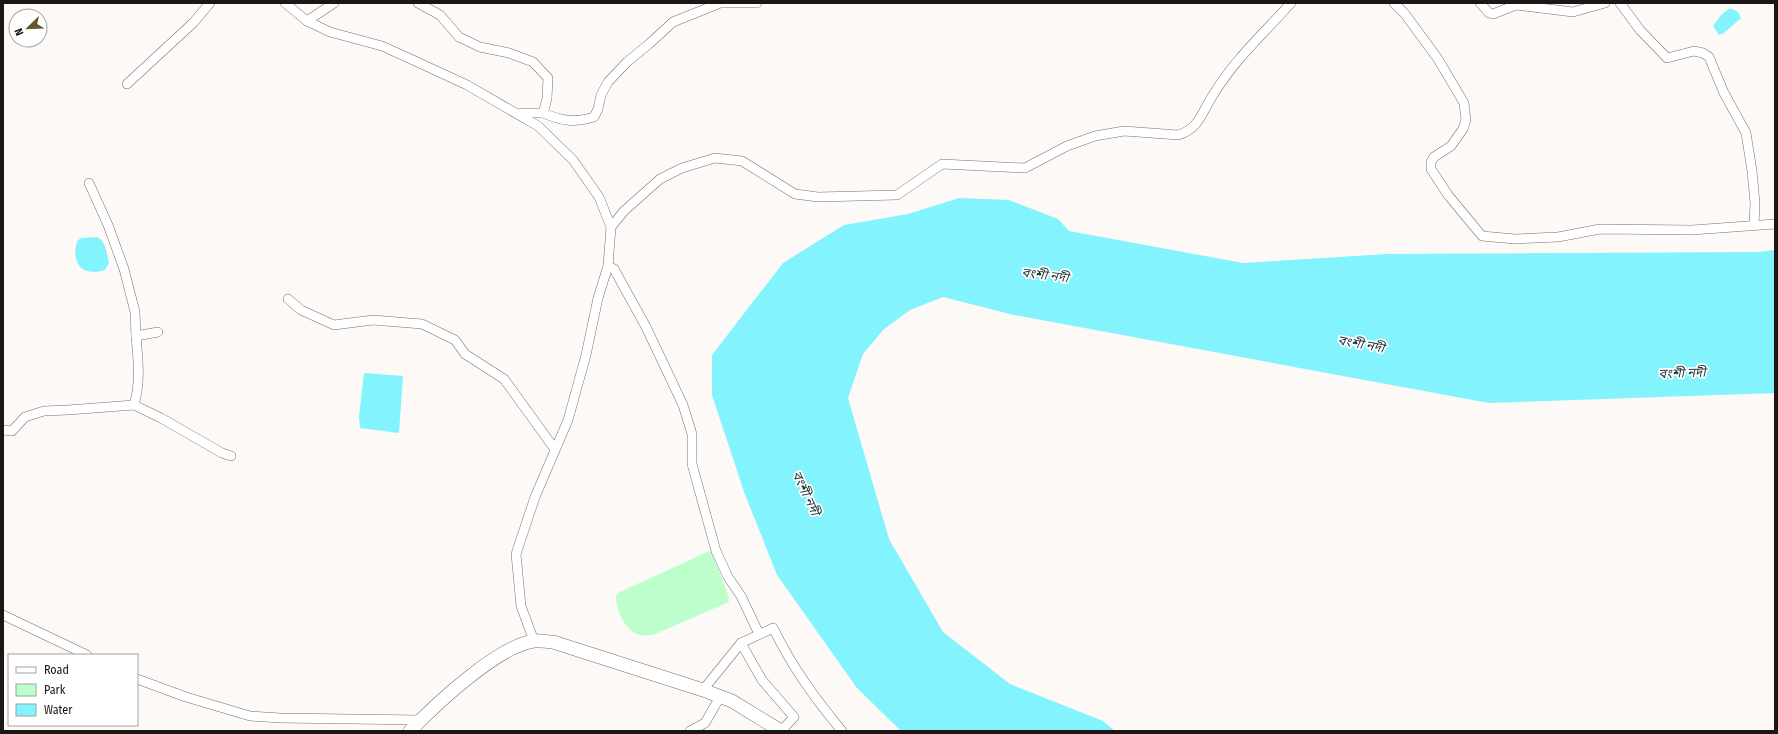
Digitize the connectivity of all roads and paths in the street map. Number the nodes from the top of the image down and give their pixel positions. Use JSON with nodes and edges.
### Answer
{"nodes":[{"id":1,"x":210,"y":3,"type":"edge"},
{"id":2,"x":285,"y":3,"type":"edge"},
{"id":3,"x":334,"y":3,"type":"edge"},
{"id":4,"x":418,"y":3,"type":"edge"},
{"id":5,"x":757,"y":3,"type":"edge"},
{"id":6,"x":1291,"y":3,"type":"edge"},
{"id":7,"x":1394,"y":3,"type":"edge"},
{"id":8,"x":1480,"y":3,"type":"edge"},
{"id":9,"x":1605,"y":3,"type":"edge"},
{"id":10,"x":1620,"y":3,"type":"edge"},
{"id":11,"x":306,"y":21,"type":"junction"},
{"id":12,"x":128,"y":84,"type":"dead end"},
{"id":13,"x":517,"y":113,"type":"junction"},
{"id":14,"x":543,"y":113,"type":"junction"},
{"id":15,"x":89,"y":183,"type":"dead end"},
{"id":16,"x":1775,"y":224,"type":"edge"},
{"id":17,"x":1754,"y":225,"type":"junction"},
{"id":18,"x":611,"y":227,"type":"junction"},
{"id":19,"x":608,"y":266,"type":"junction"},
{"id":20,"x":288,"y":299,"type":"dead end"},
{"id":21,"x":158,"y":332,"type":"dead end"},
{"id":22,"x":136,"y":336,"type":"junction"},
{"id":23,"x":134,"y":405,"type":"junction"},
{"id":24,"x":3,"y":430,"type":"edge"},
{"id":25,"x":554,"y":448,"type":"junction"},
{"id":26,"x":231,"y":456,"type":"dead end"},
{"id":27,"x":3,"y":615,"type":"edge"},
{"id":28,"x":759,"y":634,"type":"junction"},
{"id":29,"x":534,"y":641,"type":"junction"},
{"id":30,"x":741,"y":643,"type":"junction"},
{"id":31,"x":85,"y":654,"type":"edge"},
{"id":32,"x":138,"y":679,"type":"edge"},
{"id":33,"x":703,"y":690,"type":"junction"},
{"id":34,"x":720,"y":697,"type":"junction"},
{"id":35,"x":420,"y":720,"type":"junction"},
{"id":36,"x":410,"y":731,"type":"edge"},
{"id":37,"x":690,"y":731,"type":"edge"},
{"id":38,"x":781,"y":731,"type":"edge"},
{"id":39,"x":842,"y":731,"type":"edge"}],
"edges":[{"from":1,"to":12,"type":"street"},
{"from":2,"to":11,"type":"street"},
{"from":3,"to":11,"type":"street"},
{"from":4,"to":14,"type":"street"},
{"from":5,"to":14,"type":"street"},
{"from":6,"to":18,"type":"street"},
{"from":7,"to":17,"type":"street"},
{"from":8,"to":9,"type":"street"},
{"from":10,"to":17,"type":"street"},
{"from":11,"to":13,"type":"street"},
{"from":13,"to":14,"type":"street"},
{"from":13,"to":18,"type":"street"},
{"from":15,"to":22,"type":"street"},
{"from":16,"to":17,"type":"street"},
{"from":18,"to":19,"type":"street"},
{"from":19,"to":25,"type":"street"},
{"from":19,"to":28,"type":"street"},
{"from":20,"to":25,"type":"street"},
{"from":21,"to":22,"type":"street"},
{"from":22,"to":23,"type":"street"},
{"from":23,"to":24,"type":"street"},
{"from":23,"to":26,"type":"street"},
{"from":25,"to":29,"type":"street"},
{"from":27,"to":31,"type":"street"},
{"from":28,"to":30,"type":"street"},
{"from":28,"to":39,"type":"street"},
{"from":29,"to":33,"type":"street"},
{"from":29,"to":35,"type":"street"},
{"from":30,"to":33,"type":"street"},
{"from":30,"to":38,"type":"street"},
{"from":32,"to":35,"type":"street"},
{"from":33,"to":34,"type":"street"},
{"from":34,"to":37,"type":"street"},
{"from":34,"to":38,"type":"street"},
{"from":35,"to":36,"type":"street"}]}
